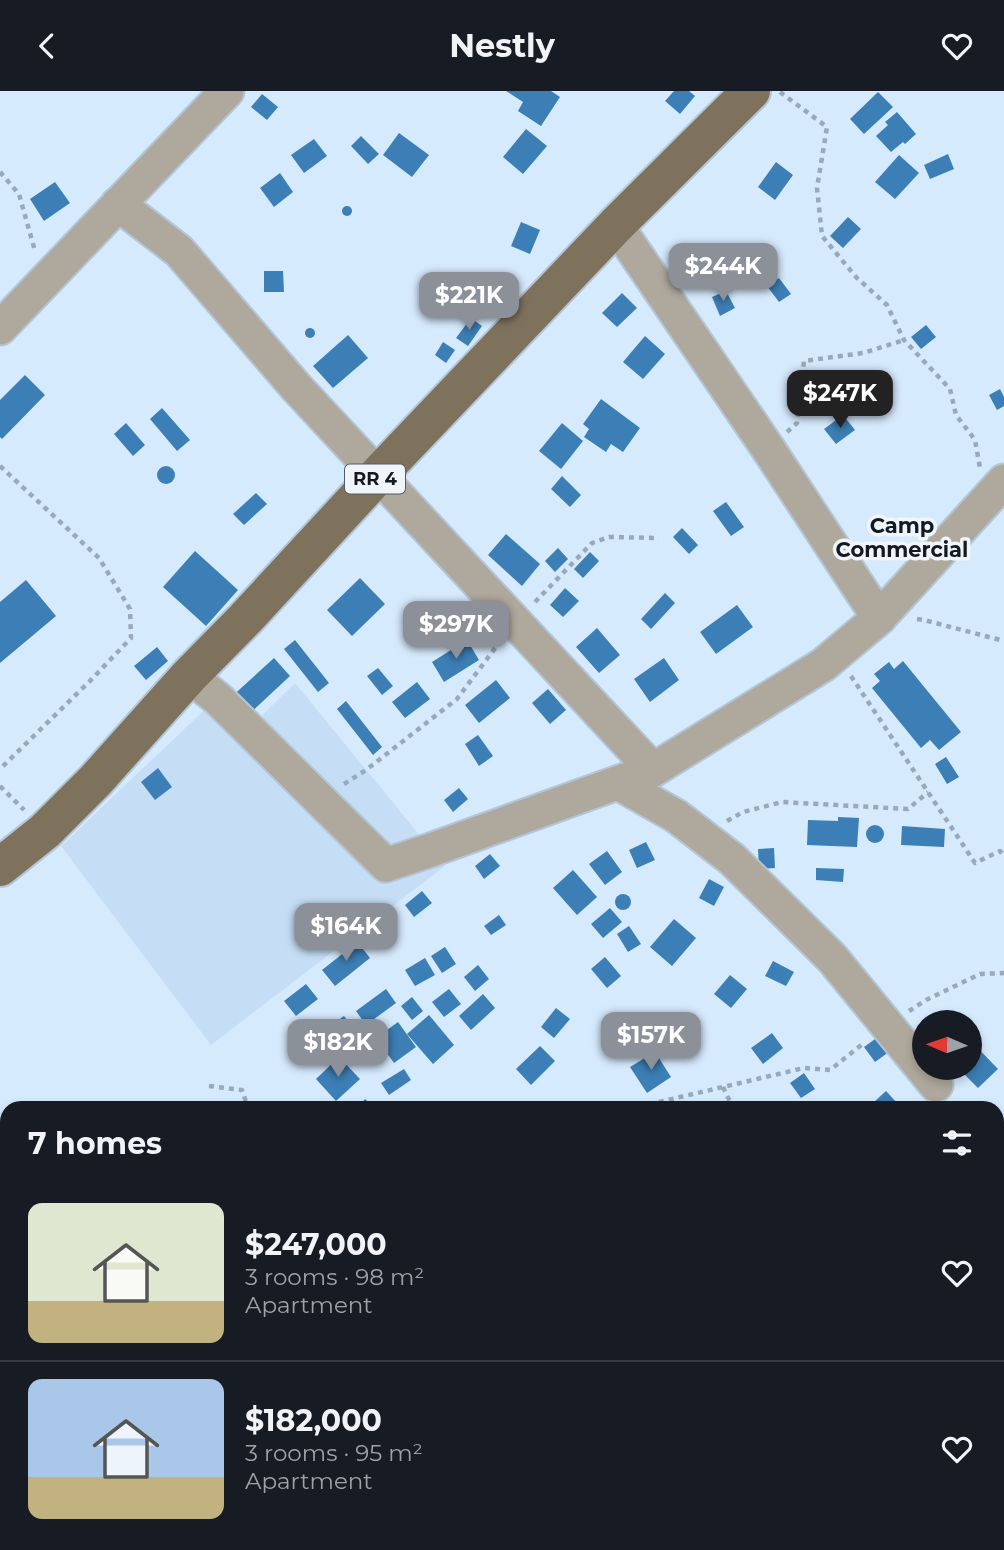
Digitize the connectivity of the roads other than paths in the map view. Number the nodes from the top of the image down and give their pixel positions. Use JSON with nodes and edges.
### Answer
{"nodes":[{"id":1,"x":227,"y":91,"type":"edge"},
{"id":2,"x":751,"y":91,"type":"edge"},
{"id":3,"x":118,"y":204,"type":"junction"},
{"id":4,"x":616,"y":225,"type":"junction"},
{"id":5,"x":0,"y":328,"type":"edge"},
{"id":6,"x":378,"y":475,"type":"junction"},
{"id":7,"x":994,"y":492,"type":"edge"},
{"id":8,"x":879,"y":618,"type":"junction"},
{"id":9,"x":189,"y":676,"type":"junction"},
{"id":10,"x":653,"y":770,"type":"junction"},
{"id":11,"x":618,"y":783,"type":"junction"},
{"id":12,"x":4,"y":856,"type":"edge"},
{"id":13,"x":936,"y":1085,"type":"dead end"}],
"edges":[{"from":1,"to":3,"type":"street"},
{"from":2,"to":4,"type":"main road","number":"RR 4"},
{"from":3,"to":5,"type":"street"},
{"from":3,"to":6,"type":"street"},
{"from":4,"to":6,"type":"main road","number":"RR 4"},
{"from":4,"to":8,"type":"street"},
{"from":6,"to":9,"type":"main road","number":"RR 4"},
{"from":6,"to":10,"type":"street"},
{"from":7,"to":8,"type":"street"},
{"from":8,"to":10,"type":"street"},
{"from":9,"to":11,"type":"street"},
{"from":9,"to":12,"type":"main road","number":"RR 4"},
{"from":10,"to":11,"type":"street"},
{"from":11,"to":13,"type":"street"}]}
